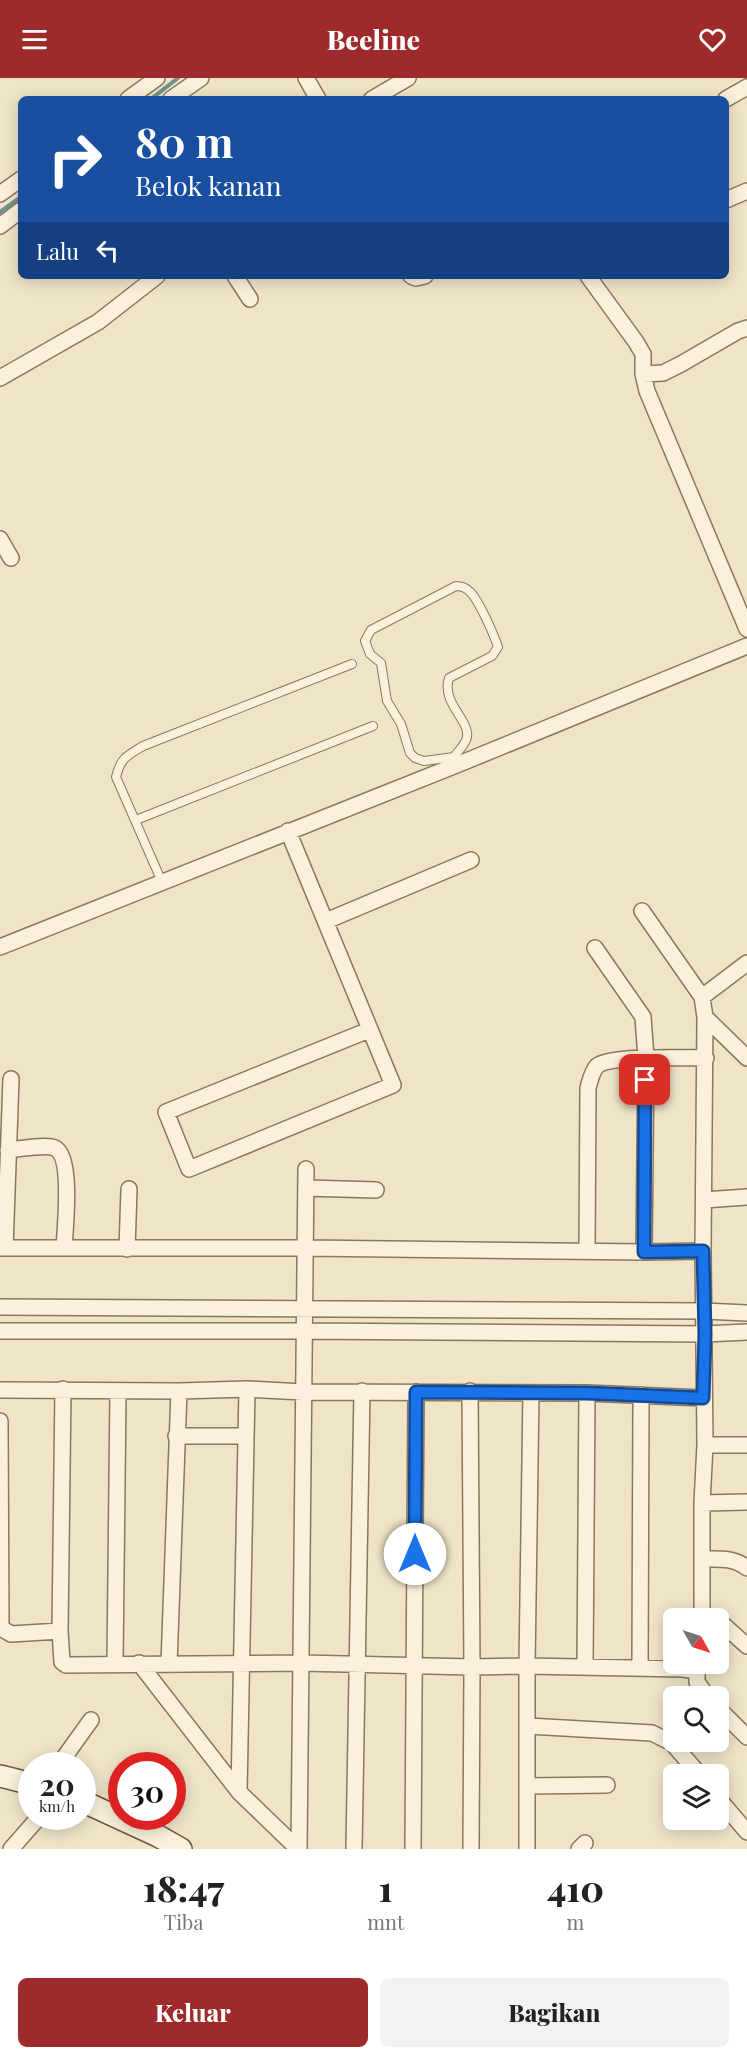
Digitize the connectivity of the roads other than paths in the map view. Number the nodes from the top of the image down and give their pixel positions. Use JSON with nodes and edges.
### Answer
{"nodes":[{"id":1,"x":157,"y":78,"type":"edge"},
{"id":2,"x":201,"y":78,"type":"edge"},
{"id":3,"x":306,"y":78,"type":"edge"},
{"id":4,"x":408,"y":78,"type":"edge"},
{"id":5,"x":747,"y":87,"type":"edge"},
{"id":6,"x":132,"y":96,"type":"edge"},
{"id":7,"x":179,"y":96,"type":"edge"},
{"id":8,"x":316,"y":96,"type":"edge"},
{"id":9,"x":377,"y":96,"type":"edge"},
{"id":10,"x":729,"y":97,"type":"edge"},
{"id":11,"x":18,"y":181,"type":"edge"},
{"id":12,"x":747,"y":191,"type":"edge"},
{"id":13,"x":0,"y":194,"type":"edge"},
{"id":14,"x":729,"y":199,"type":"edge"},
{"id":15,"x":18,"y":212,"type":"edge"},
{"id":16,"x":0,"y":226,"type":"edge"},
{"id":17,"x":153,"y":279,"type":"edge"},
{"id":18,"x":237,"y":279,"type":"edge"},
{"id":19,"x":590,"y":279,"type":"edge"},
{"id":20,"x":250,"y":299,"type":"dead end"},
{"id":21,"x":747,"y":328,"type":"edge"},
{"id":22,"x":644,"y":374,"type":"junction"},
{"id":23,"x":0,"y":378,"type":"edge"},
{"id":24,"x":0,"y":539,"type":"edge"},
{"id":25,"x":11,"y":558,"type":"dead end"},
{"id":26,"x":747,"y":629,"type":"edge"},
{"id":27,"x":747,"y":646,"type":"edge"},
{"id":28,"x":352,"y":664,"type":"dead end"},
{"id":29,"x":373,"y":726,"type":"dead end"},
{"id":30,"x":456,"y":761,"type":"junction"},
{"id":31,"x":136,"y":820,"type":"junction"},
{"id":32,"x":288,"y":831,"type":"junction"},
{"id":33,"x":471,"y":860,"type":"dead end"},
{"id":34,"x":162,"y":882,"type":"junction"},
{"id":35,"x":642,"y":911,"type":"dead end"},
{"id":36,"x":326,"y":921,"type":"junction"},
{"id":37,"x":0,"y":947,"type":"edge"},
{"id":38,"x":595,"y":948,"type":"dead end"},
{"id":39,"x":745,"y":968,"type":"edge"},
{"id":40,"x":702,"y":997,"type":"junction"},
{"id":41,"x":705,"y":1017,"type":"junction"},
{"id":42,"x":369,"y":1030,"type":"junction"},
{"id":43,"x":645,"y":1058,"type":"junction"},
{"id":44,"x":706,"y":1058,"type":"junction"},
{"id":45,"x":747,"y":1058,"type":"edge"},
{"id":46,"x":11,"y":1079,"type":"dead end"},
{"id":47,"x":8,"y":1150,"type":"junction"},
{"id":48,"x":306,"y":1169,"type":"dead end"},
{"id":49,"x":306,"y":1188,"type":"junction"},
{"id":50,"x":129,"y":1189,"type":"dead end"},
{"id":51,"x":376,"y":1190,"type":"dead end"},
{"id":52,"x":747,"y":1197,"type":"edge"},
{"id":53,"x":704,"y":1200,"type":"junction"},
{"id":54,"x":3,"y":1248,"type":"edge"},
{"id":55,"x":64,"y":1248,"type":"junction"},
{"id":56,"x":307,"y":1248,"type":"junction"},
{"id":57,"x":127,"y":1249,"type":"junction"},
{"id":58,"x":587,"y":1251,"type":"junction"},
{"id":59,"x":703,"y":1251,"type":"junction"},
{"id":60,"x":644,"y":1252,"type":"junction"},
{"id":61,"x":0,"y":1307,"type":"edge"},
{"id":62,"x":303,"y":1310,"type":"junction"},
{"id":63,"x":704,"y":1311,"type":"junction"},
{"id":64,"x":747,"y":1312,"type":"edge"},
{"id":65,"x":0,"y":1331,"type":"edge"},
{"id":66,"x":303,"y":1331,"type":"junction"},
{"id":67,"x":747,"y":1332,"type":"edge"},
{"id":68,"x":705,"y":1334,"type":"junction"},
{"id":69,"x":63,"y":1389,"type":"junction"},
{"id":70,"x":247,"y":1389,"type":"junction"},
{"id":71,"x":0,"y":1390,"type":"edge"},
{"id":72,"x":118,"y":1391,"type":"junction"},
{"id":73,"x":179,"y":1391,"type":"junction"},
{"id":74,"x":362,"y":1391,"type":"junction"},
{"id":75,"x":470,"y":1391,"type":"junction"},
{"id":76,"x":303,"y":1392,"type":"junction"},
{"id":77,"x":416,"y":1392,"type":"junction"},
{"id":78,"x":531,"y":1393,"type":"junction"},
{"id":79,"x":587,"y":1393,"type":"junction"},
{"id":80,"x":641,"y":1395,"type":"junction"},
{"id":81,"x":703,"y":1398,"type":"junction"},
{"id":82,"x":0,"y":1421,"type":"edge"},
{"id":83,"x":176,"y":1436,"type":"junction"},
{"id":84,"x":244,"y":1436,"type":"junction"},
{"id":85,"x":747,"y":1444,"type":"edge"},
{"id":86,"x":705,"y":1445,"type":"junction"},
{"id":87,"x":747,"y":1502,"type":"edge"},
{"id":88,"x":702,"y":1503,"type":"junction"},
{"id":89,"x":702,"y":1559,"type":"junction"},
{"id":90,"x":747,"y":1568,"type":"edge"},
{"id":91,"x":0,"y":1574,"type":"edge"},
{"id":92,"x":702,"y":1608,"type":"edge"},
{"id":93,"x":729,"y":1630,"type":"edge"},
{"id":94,"x":60,"y":1631,"type":"junction"},
{"id":95,"x":747,"y":1646,"type":"edge"},
{"id":96,"x":139,"y":1663,"type":"junction"},
{"id":97,"x":302,"y":1663,"type":"junction"},
{"id":98,"x":115,"y":1664,"type":"junction"},
{"id":99,"x":169,"y":1664,"type":"junction"},
{"id":100,"x":240,"y":1664,"type":"junction"},
{"id":101,"x":356,"y":1664,"type":"junction"},
{"id":102,"x":414,"y":1665,"type":"junction"},
{"id":103,"x":527,"y":1665,"type":"junction"},
{"id":104,"x":472,"y":1667,"type":"junction"},
{"id":105,"x":585,"y":1667,"type":"junction"},
{"id":106,"x":640,"y":1668,"type":"junction"},
{"id":107,"x":663,"y":1668,"type":"edge"},
{"id":108,"x":729,"y":1719,"type":"edge"},
{"id":109,"x":91,"y":1720,"type":"dead end"},
{"id":110,"x":528,"y":1726,"type":"junction"},
{"id":111,"x":747,"y":1737,"type":"edge"},
{"id":112,"x":68,"y":1752,"type":"edge"},
{"id":113,"x":690,"y":1764,"type":"edge"},
{"id":114,"x":0,"y":1776,"type":"edge"},
{"id":115,"x":18,"y":1780,"type":"edge"},
{"id":116,"x":607,"y":1785,"type":"dead end"},
{"id":117,"x":527,"y":1786,"type":"junction"},
{"id":118,"x":239,"y":1792,"type":"junction"},
{"id":119,"x":96,"y":1807,"type":"edge"},
{"id":120,"x":729,"y":1811,"type":"edge"},
{"id":121,"x":28,"y":1830,"type":"edge"},
{"id":122,"x":747,"y":1832,"type":"edge"},
{"id":123,"x":11,"y":1849,"type":"edge"},
{"id":124,"x":181,"y":1849,"type":"edge"},
{"id":125,"x":298,"y":1849,"type":"edge"},
{"id":126,"x":354,"y":1849,"type":"edge"},
{"id":127,"x":413,"y":1849,"type":"edge"},
{"id":128,"x":471,"y":1849,"type":"edge"},
{"id":129,"x":527,"y":1849,"type":"edge"}],
"edges":[{"from":1,"to":6,"type":"street"},
{"from":2,"to":7,"type":"street"},
{"from":3,"to":8,"type":"street"},
{"from":4,"to":9,"type":"street"},
{"from":5,"to":10,"type":"street"},
{"from":11,"to":13,"type":"street"},
{"from":12,"to":14,"type":"street"},
{"from":15,"to":16,"type":"street"},
{"from":17,"to":23,"type":"street"},
{"from":18,"to":20,"type":"street"},
{"from":19,"to":22,"type":"street"},
{"from":21,"to":22,"type":"street"},
{"from":22,"to":26,"type":"street"},
{"from":24,"to":25,"type":"street"},
{"from":27,"to":30,"type":"street"},
{"from":28,"to":31,"type":"lane"},
{"from":29,"to":31,"type":"lane"},
{"from":30,"to":30,"type":"lane"},
{"from":30,"to":32,"type":"street"},
{"from":31,"to":34,"type":"lane"},
{"from":32,"to":34,"type":"street"},
{"from":32,"to":36,"type":"street"},
{"from":33,"to":36,"type":"street"},
{"from":34,"to":37,"type":"street"},
{"from":35,"to":40,"type":"street"},
{"from":36,"to":42,"type":"street"},
{"from":38,"to":43,"type":"street"},
{"from":39,"to":40,"type":"street"},
{"from":40,"to":41,"type":"street"},
{"from":41,"to":44,"type":"street"},
{"from":41,"to":45,"type":"street"},
{"from":42,"to":42,"type":"street"},
{"from":43,"to":44,"type":"street"},
{"from":43,"to":58,"type":"street"},
{"from":43,"to":60,"type":"street"},
{"from":44,"to":53,"type":"street"},
{"from":46,"to":47,"type":"street"},
{"from":47,"to":54,"type":"street"},
{"from":47,"to":55,"type":"street"},
{"from":48,"to":49,"type":"street"},
{"from":49,"to":51,"type":"street"},
{"from":49,"to":56,"type":"street"},
{"from":50,"to":57,"type":"street"},
{"from":52,"to":53,"type":"street"},
{"from":53,"to":59,"type":"street"},
{"from":54,"to":55,"type":"street"},
{"from":55,"to":57,"type":"street"},
{"from":56,"to":57,"type":"street"},
{"from":56,"to":58,"type":"street"},
{"from":56,"to":62,"type":"street"},
{"from":58,"to":60,"type":"street"},
{"from":59,"to":60,"type":"street"},
{"from":59,"to":63,"type":"street"},
{"from":61,"to":62,"type":"street"},
{"from":62,"to":63,"type":"street"},
{"from":62,"to":66,"type":"street"},
{"from":63,"to":64,"type":"street"},
{"from":63,"to":68,"type":"street"},
{"from":65,"to":66,"type":"street"},
{"from":66,"to":68,"type":"street"},
{"from":66,"to":76,"type":"street"},
{"from":67,"to":68,"type":"street"},
{"from":68,"to":81,"type":"street"},
{"from":69,"to":71,"type":"street"},
{"from":69,"to":72,"type":"street"},
{"from":69,"to":94,"type":"street"},
{"from":70,"to":73,"type":"street"},
{"from":70,"to":76,"type":"street"},
{"from":70,"to":84,"type":"street"},
{"from":72,"to":73,"type":"street"},
{"from":72,"to":98,"type":"street"},
{"from":73,"to":83,"type":"street"},
{"from":74,"to":76,"type":"street"},
{"from":74,"to":77,"type":"street"},
{"from":74,"to":101,"type":"street"},
{"from":75,"to":77,"type":"street"},
{"from":75,"to":78,"type":"street"},
{"from":75,"to":104,"type":"street"},
{"from":76,"to":97,"type":"street"},
{"from":77,"to":102,"type":"street"},
{"from":78,"to":79,"type":"street"},
{"from":78,"to":103,"type":"street"},
{"from":79,"to":80,"type":"street"},
{"from":79,"to":105,"type":"street"},
{"from":80,"to":81,"type":"street"},
{"from":80,"to":106,"type":"street"},
{"from":81,"to":86,"type":"street"},
{"from":82,"to":91,"type":"street"},
{"from":83,"to":84,"type":"street"},
{"from":83,"to":99,"type":"street"},
{"from":84,"to":100,"type":"street"},
{"from":85,"to":86,"type":"street"},
{"from":86,"to":88,"type":"street"},
{"from":87,"to":88,"type":"street"},
{"from":88,"to":89,"type":"street"},
{"from":89,"to":90,"type":"street"},
{"from":89,"to":92,"type":"street"},
{"from":91,"to":94,"type":"street"},
{"from":93,"to":95,"type":"street"},
{"from":94,"to":98,"type":"street"},
{"from":96,"to":98,"type":"street"},
{"from":96,"to":99,"type":"street"},
{"from":96,"to":118,"type":"street"},
{"from":97,"to":100,"type":"street"},
{"from":97,"to":101,"type":"street"},
{"from":97,"to":125,"type":"street"},
{"from":99,"to":100,"type":"street"},
{"from":100,"to":118,"type":"street"},
{"from":101,"to":102,"type":"street"},
{"from":101,"to":126,"type":"street"},
{"from":102,"to":104,"type":"street"},
{"from":102,"to":127,"type":"street"},
{"from":103,"to":104,"type":"street"},
{"from":103,"to":105,"type":"street"},
{"from":103,"to":110,"type":"street"},
{"from":104,"to":128,"type":"street"},
{"from":105,"to":106,"type":"street"},
{"from":106,"to":107,"type":"street"},
{"from":108,"to":111,"type":"street"},
{"from":109,"to":112,"type":"street"},
{"from":110,"to":113,"type":"street"},
{"from":110,"to":117,"type":"street"},
{"from":114,"to":115,"type":"main road"},
{"from":116,"to":117,"type":"street"},
{"from":117,"to":129,"type":"street"},
{"from":118,"to":125,"type":"street"},
{"from":119,"to":124,"type":"main road"},
{"from":120,"to":122,"type":"street"},
{"from":121,"to":123,"type":"street"}]}
